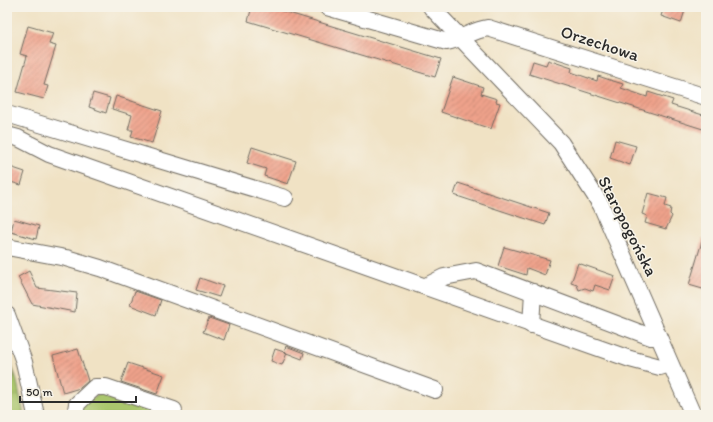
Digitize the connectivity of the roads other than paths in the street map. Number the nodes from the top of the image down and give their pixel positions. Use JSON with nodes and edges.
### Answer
{"nodes":[{"id":1,"x":327,"y":7,"type":"edge"},
{"id":2,"x":430,"y":7,"type":"edge"},
{"id":3,"x":460,"y":38,"type":"junction"},
{"id":4,"x":706,"y":97,"type":"edge"},
{"id":5,"x":7,"y":114,"type":"edge"},
{"id":6,"x":7,"y":135,"type":"edge"},
{"id":7,"x":285,"y":198,"type":"dead end"},
{"id":8,"x":7,"y":247,"type":"edge"},
{"id":9,"x":426,"y":286,"type":"junction"},
{"id":10,"x":534,"y":292,"type":"junction"},
{"id":11,"x":7,"y":315,"type":"edge"},
{"id":12,"x":531,"y":326,"type":"junction"},
{"id":13,"x":658,"y":337,"type":"junction"},
{"id":14,"x":670,"y":364,"type":"junction"},
{"id":15,"x":435,"y":390,"type":"dead end"},
{"id":16,"x":174,"y":410,"type":"dead end"},
{"id":17,"x":36,"y":415,"type":"edge"},
{"id":18,"x":74,"y":415,"type":"edge"},
{"id":19,"x":693,"y":415,"type":"edge"}],
"edges":[{"from":1,"to":3,"type":"street","name":"Orzechowa"},
{"from":2,"to":3,"type":"street","name":"Staropogońska"},
{"from":3,"to":4,"type":"street","name":"Orzechowa"},
{"from":3,"to":13,"type":"street","name":"Staropogońska"},
{"from":5,"to":7,"type":"street"},
{"from":6,"to":9,"type":"street"},
{"from":8,"to":15,"type":"street"},
{"from":9,"to":10,"type":"street"},
{"from":9,"to":12,"type":"street"},
{"from":10,"to":12,"type":"street"},
{"from":10,"to":13,"type":"street"},
{"from":11,"to":17,"type":"street"},
{"from":12,"to":14,"type":"street"},
{"from":13,"to":14,"type":"street","name":"Staropogońska"},
{"from":14,"to":19,"type":"street","name":"Staropogońska"},
{"from":16,"to":18,"type":"street"}]}
